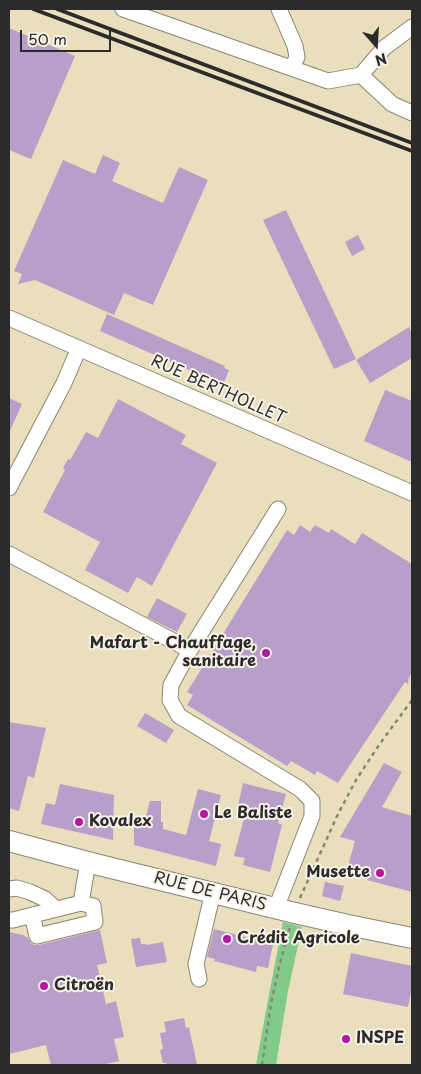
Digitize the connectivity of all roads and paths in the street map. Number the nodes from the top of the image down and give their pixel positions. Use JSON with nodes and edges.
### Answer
{"nodes":[{"id":1,"x":123,"y":9,"type":"edge"},
{"id":2,"x":280,"y":9,"type":"edge"},
{"id":3,"x":412,"y":27,"type":"edge"},
{"id":4,"x":292,"y":68,"type":"junction"},
{"id":5,"x":361,"y":75,"type":"junction"},
{"id":6,"x":412,"y":113,"type":"edge"},
{"id":7,"x":9,"y":318,"type":"edge"},
{"id":8,"x":79,"y":348,"type":"junction"},
{"id":9,"x":9,"y":487,"type":"edge"},
{"id":10,"x":412,"y":493,"type":"edge"},
{"id":11,"x":278,"y":509,"type":"dead end"},
{"id":12,"x":9,"y":554,"type":"edge"},
{"id":13,"x":190,"y":650,"type":"junction"},
{"id":14,"x":412,"y":700,"type":"edge"},
{"id":15,"x":9,"y":841,"type":"edge"},
{"id":16,"x":88,"y":862,"type":"junction"},
{"id":17,"x":9,"y":889,"type":"edge"},
{"id":18,"x":213,"y":892,"type":"junction"},
{"id":19,"x":81,"y":903,"type":"junction"},
{"id":20,"x":56,"y":909,"type":"junction"},
{"id":21,"x":285,"y":911,"type":"junction"},
{"id":22,"x":32,"y":915,"type":"junction"},
{"id":23,"x":9,"y":920,"type":"edge"},
{"id":24,"x":412,"y":938,"type":"edge"},
{"id":25,"x":199,"y":979,"type":"dead end"},
{"id":26,"x":262,"y":1065,"type":"edge"}],
"edges":[{"from":1,"to":4,"type":"street"},
{"from":2,"to":4,"type":"street"},
{"from":3,"to":5,"type":"street"},
{"from":4,"to":5,"type":"street"},
{"from":5,"to":6,"type":"street"},
{"from":7,"to":8,"type":"street","name":"RUE BERTHOLLET"},
{"from":8,"to":9,"type":"street"},
{"from":8,"to":10,"type":"street","name":"RUE BERTHOLLET"},
{"from":11,"to":13,"type":"street"},
{"from":12,"to":13,"type":"street"},
{"from":13,"to":21,"type":"street"},
{"from":14,"to":21,"type":"path"},
{"from":15,"to":16,"type":"main road","name":"RUE DE PARIS"},
{"from":16,"to":18,"type":"main road","name":"RUE DE PARIS"},
{"from":16,"to":19,"type":"street"},
{"from":17,"to":20,"type":"street"},
{"from":18,"to":21,"type":"main road","name":"RUE DE PARIS"},
{"from":18,"to":25,"type":"street"},
{"from":19,"to":20,"type":"street"},
{"from":19,"to":22,"type":"street"},
{"from":20,"to":22,"type":"street"},
{"from":21,"to":24,"type":"main road","name":"RUE DE PARIS"},
{"from":21,"to":26,"type":"path"},
{"from":22,"to":23,"type":"street"}]}
